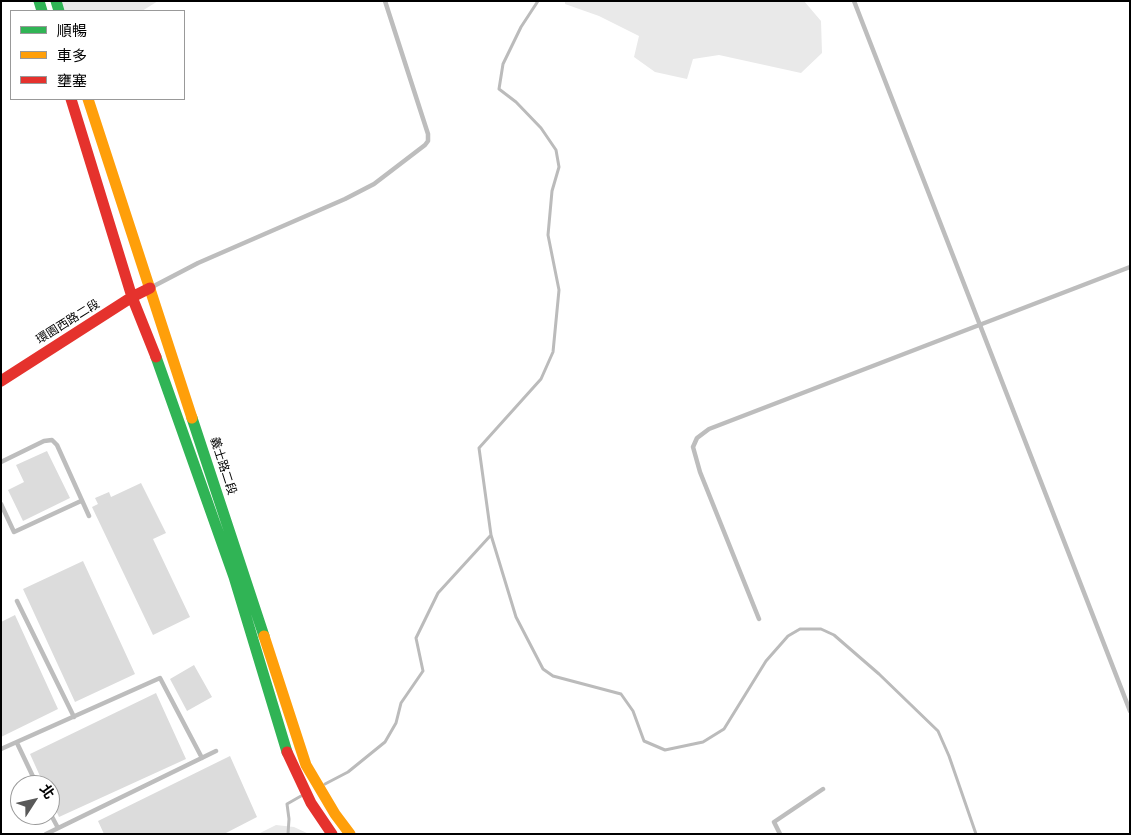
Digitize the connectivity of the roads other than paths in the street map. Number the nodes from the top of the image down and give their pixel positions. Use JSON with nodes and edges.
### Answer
{"nodes":[{"id":1,"x":385,"y":1,"type":"edge"},
{"id":2,"x":854,"y":1,"type":"edge"},
{"id":3,"x":71,"y":100,"type":"edge"},
{"id":4,"x":88,"y":100,"type":"edge"},
{"id":5,"x":1130,"y":267,"type":"edge"},
{"id":6,"x":150,"y":288,"type":"junction"},
{"id":7,"x":132,"y":297,"type":"junction"},
{"id":8,"x":979,"y":325,"type":"junction"},
{"id":9,"x":1,"y":381,"type":"edge"},
{"id":10,"x":1,"y":462,"type":"edge"},
{"id":11,"x":81,"y":501,"type":"junction"},
{"id":12,"x":1,"y":504,"type":"edge"},
{"id":13,"x":89,"y":516,"type":"dead end"},
{"id":14,"x":17,"y":601,"type":"dead end"},
{"id":15,"x":758,"y":619,"type":"dead end"},
{"id":16,"x":1130,"y":711,"type":"edge"},
{"id":17,"x":74,"y":717,"type":"junction"},
{"id":18,"x":17,"y":743,"type":"junction"},
{"id":19,"x":1,"y":749,"type":"edge"},
{"id":20,"x":216,"y":751,"type":"dead end"},
{"id":21,"x":202,"y":758,"type":"junction"},
{"id":22,"x":32,"y":775,"type":"edge"},
{"id":23,"x":824,"y":789,"type":"dead end"},
{"id":24,"x":56,"y":825,"type":"edge"},
{"id":25,"x":58,"y":828,"type":"junction"},
{"id":26,"x":46,"y":834,"type":"edge"},
{"id":27,"x":332,"y":834,"type":"edge"},
{"id":28,"x":350,"y":834,"type":"edge"},
{"id":29,"x":780,"y":834,"type":"edge"}],
"edges":[{"from":1,"to":6,"type":"lane"},
{"from":2,"to":8,"type":"lane"},
{"from":3,"to":7,"type":"street","name":"義士路二段"},
{"from":4,"to":6,"type":"street","name":"義士路二段"},
{"from":5,"to":8,"type":"lane"},
{"from":6,"to":7,"type":"street","name":"環園西路二段"},
{"from":6,"to":28,"type":"street","name":"義士路二段"},
{"from":7,"to":9,"type":"street","name":"環園西路二段"},
{"from":7,"to":27,"type":"street","name":"義士路二段"},
{"from":8,"to":15,"type":"lane"},
{"from":8,"to":16,"type":"lane"},
{"from":10,"to":11,"type":"lane"},
{"from":11,"to":12,"type":"lane"},
{"from":11,"to":13,"type":"lane"},
{"from":14,"to":17,"type":"lane"},
{"from":17,"to":18,"type":"lane"},
{"from":17,"to":21,"type":"lane"},
{"from":18,"to":19,"type":"lane"},
{"from":18,"to":22,"type":"lane"},
{"from":20,"to":21,"type":"lane"},
{"from":21,"to":25,"type":"lane"},
{"from":23,"to":29,"type":"lane"},
{"from":24,"to":25,"type":"lane"},
{"from":25,"to":26,"type":"lane"}]}
